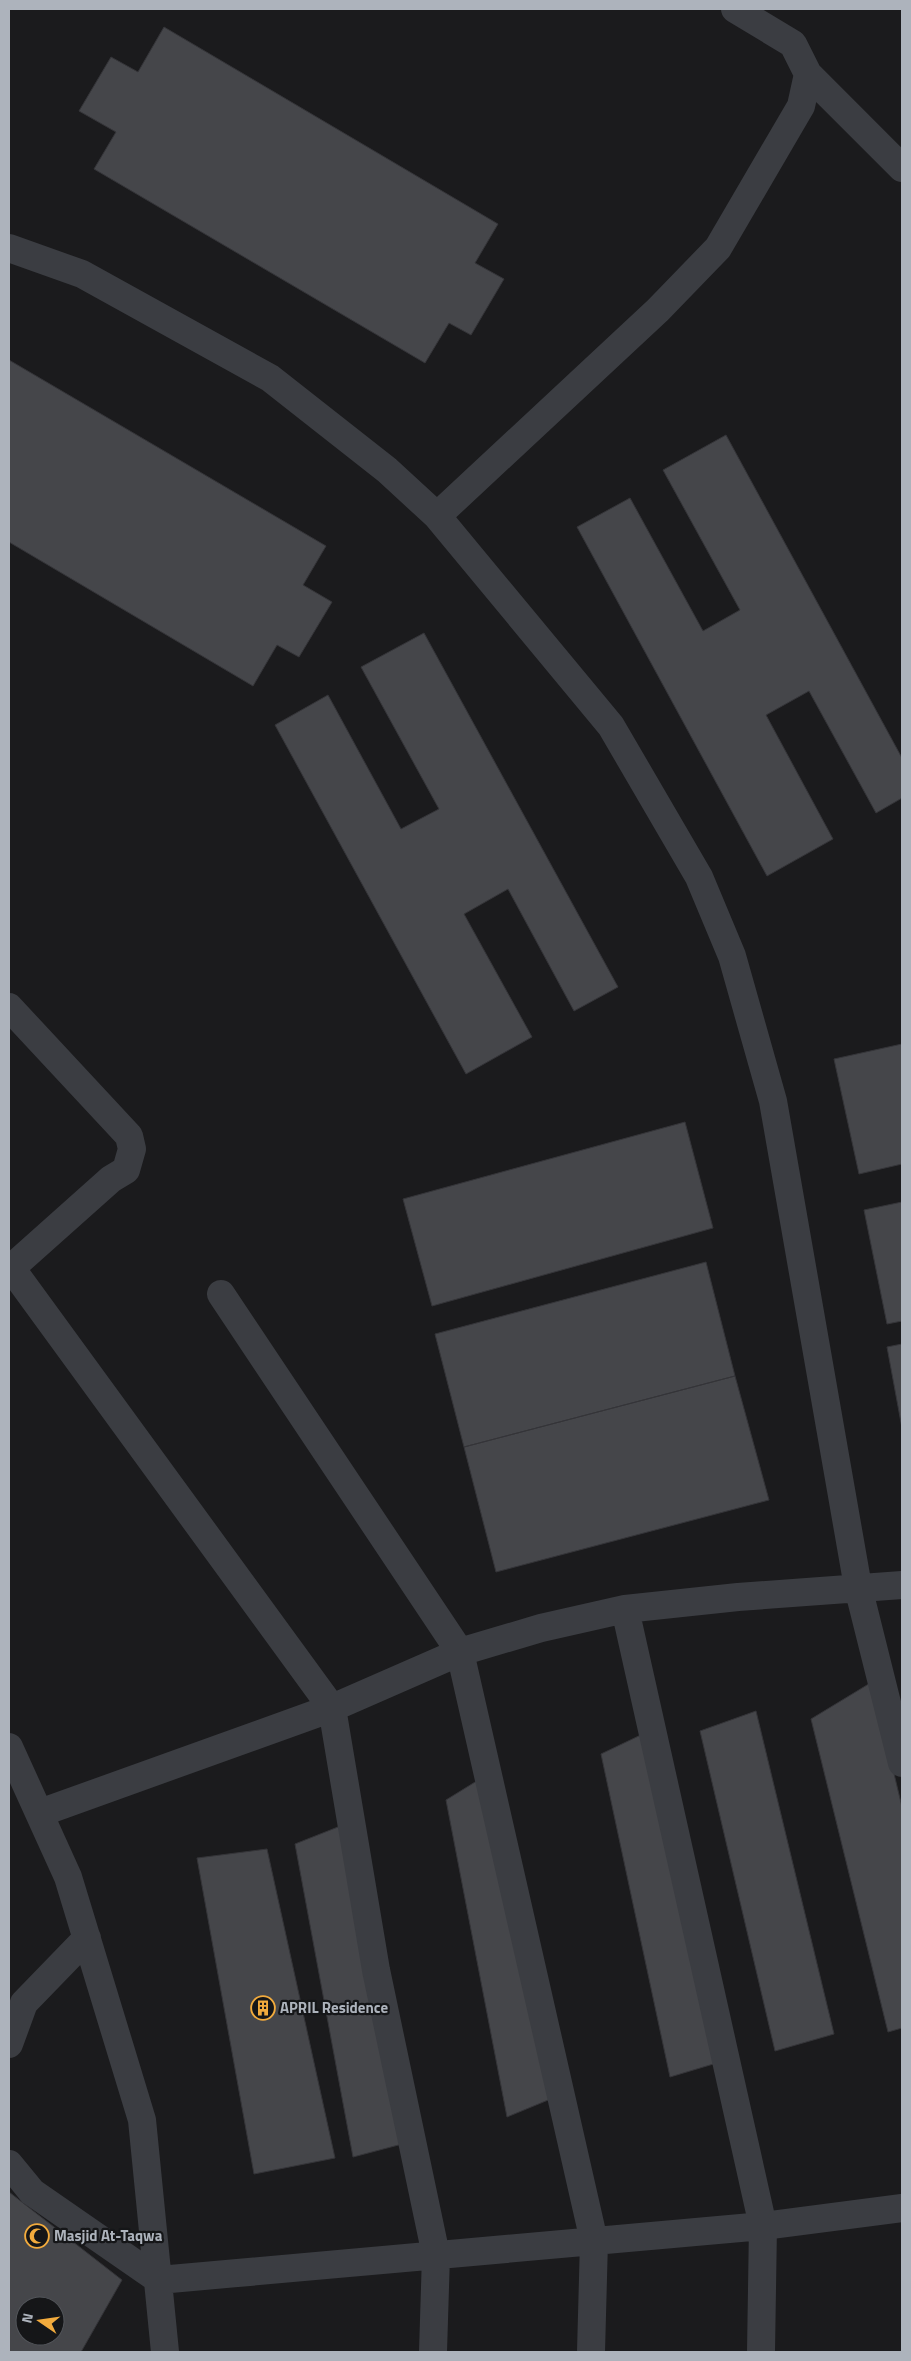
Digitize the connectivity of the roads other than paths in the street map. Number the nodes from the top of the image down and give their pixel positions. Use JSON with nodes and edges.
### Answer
{"nodes":[{"id":1,"x":735,"y":9,"type":"edge"},
{"id":2,"x":808,"y":74,"type":"junction"},
{"id":3,"x":902,"y":168,"type":"edge"},
{"id":4,"x":9,"y":248,"type":"edge"},
{"id":5,"x":437,"y":516,"type":"junction"},
{"id":6,"x":9,"y":1006,"type":"edge"},
{"id":7,"x":10,"y":1268,"type":"edge"},
{"id":8,"x":221,"y":1294,"type":"dead end"},
{"id":9,"x":902,"y":1586,"type":"edge"},
{"id":10,"x":858,"y":1587,"type":"junction"},
{"id":11,"x":625,"y":1609,"type":"junction"},
{"id":12,"x":460,"y":1652,"type":"junction"},
{"id":13,"x":332,"y":1708,"type":"junction"},
{"id":14,"x":9,"y":1747,"type":"edge"},
{"id":15,"x":902,"y":1763,"type":"edge"},
{"id":16,"x":40,"y":1813,"type":"junction"},
{"id":17,"x":87,"y":1938,"type":"junction"},
{"id":18,"x":9,"y":2044,"type":"edge"},
{"id":19,"x":9,"y":2164,"type":"edge"},
{"id":20,"x":902,"y":2208,"type":"edge"},
{"id":21,"x":763,"y":2226,"type":"junction"},
{"id":22,"x":594,"y":2241,"type":"junction"},
{"id":23,"x":436,"y":2255,"type":"junction"},
{"id":24,"x":159,"y":2280,"type":"junction"},
{"id":25,"x":165,"y":2352,"type":"edge"},
{"id":26,"x":433,"y":2352,"type":"edge"},
{"id":27,"x":591,"y":2352,"type":"edge"},
{"id":28,"x":761,"y":2352,"type":"edge"}],
"edges":[{"from":1,"to":2,"type":"street"},
{"from":2,"to":3,"type":"street"},
{"from":2,"to":5,"type":"street"},
{"from":4,"to":5,"type":"street"},
{"from":5,"to":10,"type":"street"},
{"from":6,"to":7,"type":"street"},
{"from":7,"to":13,"type":"street"},
{"from":8,"to":12,"type":"street"},
{"from":9,"to":10,"type":"street"},
{"from":10,"to":11,"type":"street"},
{"from":10,"to":15,"type":"street"},
{"from":11,"to":12,"type":"street"},
{"from":11,"to":21,"type":"street"},
{"from":12,"to":13,"type":"street"},
{"from":12,"to":22,"type":"street"},
{"from":13,"to":16,"type":"street"},
{"from":13,"to":23,"type":"street"},
{"from":14,"to":16,"type":"street"},
{"from":16,"to":17,"type":"street"},
{"from":17,"to":18,"type":"street"},
{"from":17,"to":24,"type":"street"},
{"from":19,"to":24,"type":"street"},
{"from":20,"to":21,"type":"street"},
{"from":21,"to":22,"type":"street"},
{"from":21,"to":28,"type":"street"},
{"from":22,"to":23,"type":"street"},
{"from":22,"to":27,"type":"street"},
{"from":23,"to":24,"type":"street"},
{"from":23,"to":26,"type":"street"},
{"from":24,"to":25,"type":"street"}]}
